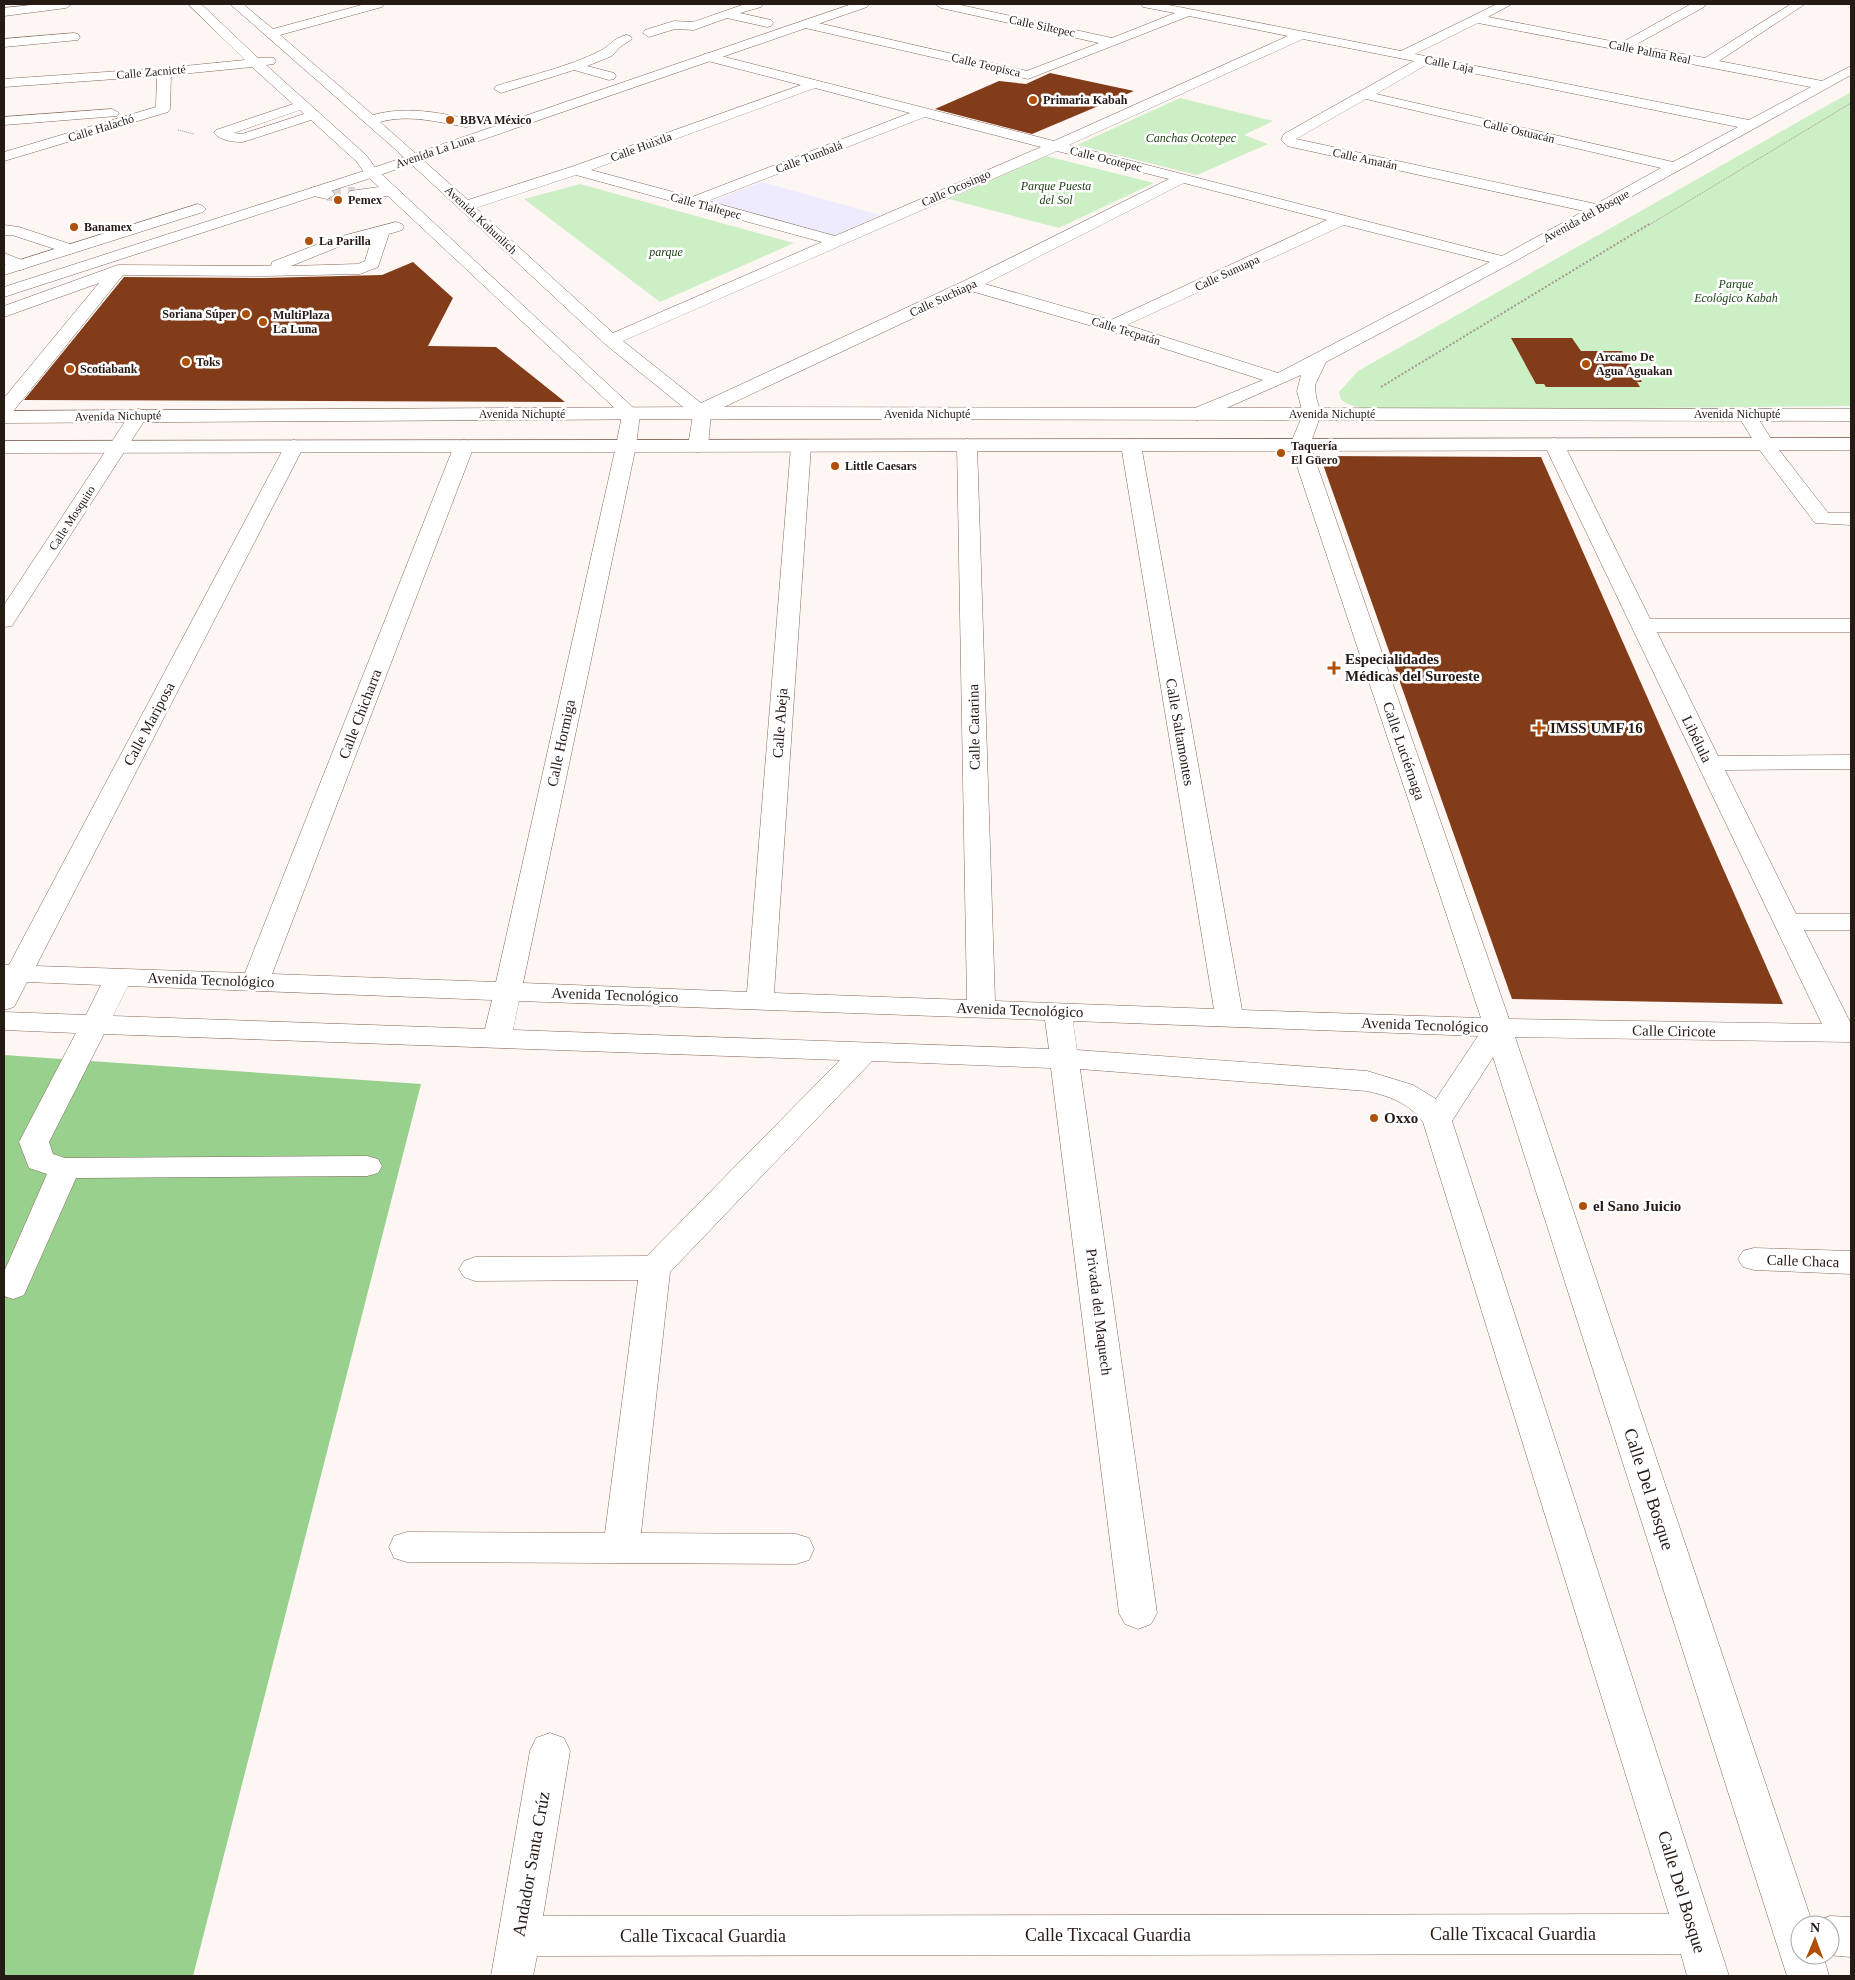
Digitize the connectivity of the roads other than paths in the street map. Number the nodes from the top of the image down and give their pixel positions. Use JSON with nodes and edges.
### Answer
{"nodes":[{"id":1,"x":18,"y":4,"type":"edge"},
{"id":2,"x":66,"y":4,"type":"edge"},
{"id":3,"x":194,"y":4,"type":"edge"},
{"id":4,"x":236,"y":4,"type":"edge"},
{"id":5,"x":378,"y":4,"type":"edge"},
{"id":6,"x":757,"y":4,"type":"edge"},
{"id":7,"x":824,"y":4,"type":"edge"},
{"id":8,"x":863,"y":4,"type":"edge"},
{"id":9,"x":941,"y":4,"type":"edge"},
{"id":10,"x":1147,"y":4,"type":"edge"},
{"id":11,"x":1506,"y":4,"type":"edge"},
{"id":12,"x":1700,"y":4,"type":"edge"},
{"id":13,"x":1799,"y":4,"type":"edge"},
{"id":14,"x":50,"y":5,"type":"edge"},
{"id":15,"x":4,"y":6,"type":"edge"},
{"id":16,"x":4,"y":12,"type":"edge"},
{"id":17,"x":1189,"y":12,"type":"junction"},
{"id":18,"x":726,"y":14,"type":"junction"},
{"id":19,"x":1477,"y":18,"type":"junction"},
{"id":20,"x":767,"y":23,"type":"junction"},
{"id":21,"x":805,"y":24,"type":"junction"},
{"id":22,"x":649,"y":33,"type":"dead end"},
{"id":23,"x":270,"y":34,"type":"junction"},
{"id":24,"x":1301,"y":35,"type":"junction"},
{"id":25,"x":74,"y":37,"type":"junction"},
{"id":26,"x":626,"y":40,"type":"dead end"},
{"id":27,"x":1113,"y":42,"type":"junction"},
{"id":28,"x":4,"y":43,"type":"edge"},
{"id":29,"x":1624,"y":46,"type":"junction"},
{"id":30,"x":82,"y":48,"type":"dead end"},
{"id":31,"x":684,"y":51,"type":"dead end"},
{"id":32,"x":1403,"y":55,"type":"junction"},
{"id":33,"x":297,"y":57,"type":"junction"},
{"id":34,"x":709,"y":57,"type":"junction"},
{"id":35,"x":1426,"y":60,"type":"junction"},
{"id":36,"x":256,"y":63,"type":"junction"},
{"id":37,"x":1706,"y":63,"type":"junction"},
{"id":38,"x":574,"y":66,"type":"junction"},
{"id":39,"x":1851,"y":70,"type":"edge"},
{"id":40,"x":164,"y":72,"type":"junction"},
{"id":41,"x":4,"y":83,"type":"edge"},
{"id":42,"x":582,"y":84,"type":"dead end"},
{"id":43,"x":815,"y":84,"type":"junction"},
{"id":44,"x":1824,"y":85,"type":"junction"},
{"id":45,"x":501,"y":89,"type":"dead end"},
{"id":46,"x":1364,"y":95,"type":"junction"},
{"id":47,"x":163,"y":109,"type":"junction"},
{"id":48,"x":308,"y":110,"type":"junction"},
{"id":49,"x":925,"y":112,"type":"junction"},
{"id":50,"x":484,"y":117,"type":"dead end"},
{"id":51,"x":371,"y":120,"type":"junction"},
{"id":52,"x":4,"y":121,"type":"edge"},
{"id":53,"x":466,"y":123,"type":"junction"},
{"id":54,"x":1751,"y":125,"type":"junction"},
{"id":55,"x":437,"y":133,"type":"dead end"},
{"id":56,"x":418,"y":139,"type":"dead end"},
{"id":57,"x":400,"y":146,"type":"junction"},
{"id":58,"x":1054,"y":146,"type":"junction"},
{"id":59,"x":4,"y":157,"type":"edge"},
{"id":60,"x":361,"y":158,"type":"junction"},
{"id":61,"x":414,"y":158,"type":"junction"},
{"id":62,"x":343,"y":164,"type":"dead end"},
{"id":63,"x":1674,"y":167,"type":"junction"},
{"id":64,"x":576,"y":170,"type":"junction"},
{"id":65,"x":372,"y":173,"type":"junction"},
{"id":66,"x":1183,"y":178,"type":"junction"},
{"id":67,"x":391,"y":191,"type":"junction"},
{"id":68,"x":355,"y":194,"type":"tunnel mouth"},
{"id":69,"x":693,"y":202,"type":"junction"},
{"id":70,"x":211,"y":205,"type":"dead end"},
{"id":71,"x":466,"y":206,"type":"junction"},
{"id":72,"x":1598,"y":209,"type":"junction"},
{"id":73,"x":1343,"y":219,"type":"junction"},
{"id":74,"x":424,"y":222,"type":"junction"},
{"id":75,"x":4,"y":230,"type":"edge"},
{"id":76,"x":382,"y":230,"type":"junction"},
{"id":77,"x":836,"y":241,"type":"junction"},
{"id":78,"x":510,"y":246,"type":"junction"},
{"id":79,"x":70,"y":249,"type":"junction"},
{"id":80,"x":494,"y":250,"type":"dead end"},
{"id":81,"x":477,"y":253,"type":"dead end"},
{"id":82,"x":461,"y":256,"type":"junction"},
{"id":83,"x":4,"y":258,"type":"edge"},
{"id":84,"x":1504,"y":261,"type":"junction"},
{"id":85,"x":21,"y":265,"type":"junction"},
{"id":86,"x":80,"y":267,"type":"junction"},
{"id":87,"x":4,"y":270,"type":"edge"},
{"id":88,"x":118,"y":270,"type":"junction"},
{"id":89,"x":263,"y":271,"type":"junction"},
{"id":90,"x":4,"y":275,"type":"edge"},
{"id":91,"x":25,"y":285,"type":"junction"},
{"id":92,"x":970,"y":285,"type":"junction"},
{"id":93,"x":4,"y":292,"type":"edge"},
{"id":94,"x":4,"y":312,"type":"edge"},
{"id":95,"x":1112,"y":326,"type":"junction"},
{"id":96,"x":611,"y":340,"type":"junction"},
{"id":97,"x":1319,"y":359,"type":"junction"},
{"id":98,"x":1280,"y":379,"type":"junction"},
{"id":99,"x":7,"y":402,"type":"edge"},
{"id":100,"x":701,"y":412,"type":"junction"},
{"id":101,"x":631,"y":414,"type":"junction"},
{"id":102,"x":1197,"y":414,"type":"junction"},
{"id":103,"x":1312,"y":414,"type":"junction"},
{"id":104,"x":1746,"y":414,"type":"junction"},
{"id":105,"x":139,"y":415,"type":"junction"},
{"id":106,"x":1851,"y":415,"type":"edge"},
{"id":107,"x":4,"y":417,"type":"edge"},
{"id":108,"x":1554,"y":444,"type":"junction"},
{"id":109,"x":1765,"y":444,"type":"junction"},
{"id":110,"x":1851,"y":444,"type":"edge"},
{"id":111,"x":967,"y":445,"type":"junction"},
{"id":112,"x":1130,"y":445,"type":"junction"},
{"id":113,"x":1300,"y":445,"type":"junction"},
{"id":114,"x":294,"y":446,"type":"junction"},
{"id":115,"x":464,"y":446,"type":"junction"},
{"id":116,"x":626,"y":446,"type":"junction"},
{"id":117,"x":698,"y":446,"type":"junction"},
{"id":118,"x":801,"y":446,"type":"junction"},
{"id":119,"x":4,"y":447,"type":"edge"},
{"id":120,"x":119,"y":447,"type":"junction"},
{"id":121,"x":1851,"y":519,"type":"edge"},
{"id":122,"x":4,"y":621,"type":"edge"},
{"id":123,"x":1851,"y":625,"type":"edge"},
{"id":124,"x":1642,"y":626,"type":"junction"},
{"id":125,"x":1851,"y":762,"type":"edge"},
{"id":126,"x":1709,"y":763,"type":"junction"},
{"id":127,"x":1787,"y":922,"type":"junction"},
{"id":128,"x":1851,"y":922,"type":"edge"},
{"id":129,"x":11,"y":973,"type":"edge"},
{"id":130,"x":119,"y":977,"type":"junction"},
{"id":131,"x":255,"y":982,"type":"junction"},
{"id":132,"x":506,"y":991,"type":"junction"},
{"id":133,"x":760,"y":1000,"type":"junction"},
{"id":134,"x":4,"y":1001,"type":"edge"},
{"id":135,"x":981,"y":1009,"type":"junction"},
{"id":136,"x":1058,"y":1012,"type":"junction"},
{"id":137,"x":1230,"y":1018,"type":"junction"},
{"id":138,"x":4,"y":1021,"type":"edge"},
{"id":139,"x":94,"y":1024,"type":"junction"},
{"id":140,"x":1498,"y":1028,"type":"junction"},
{"id":141,"x":1846,"y":1033,"type":"edge"},
{"id":142,"x":497,"y":1039,"type":"junction"},
{"id":143,"x":865,"y":1052,"type":"junction"},
{"id":144,"x":1066,"y":1059,"type":"junction"},
{"id":145,"x":1437,"y":1121,"type":"junction"},
{"id":146,"x":367,"y":1166,"type":"dead end"},
{"id":147,"x":65,"y":1168,"type":"junction"},
{"id":148,"x":1754,"y":1259,"type":"dead end"},
{"id":149,"x":1851,"y":1263,"type":"edge"},
{"id":150,"x":655,"y":1268,"type":"junction"},
{"id":151,"x":476,"y":1269,"type":"dead end"},
{"id":152,"x":13,"y":1287,"type":"dead end"},
{"id":153,"x":407,"y":1546,"type":"dead end"},
{"id":154,"x":621,"y":1549,"type":"junction"},
{"id":155,"x":796,"y":1549,"type":"dead end"},
{"id":156,"x":1138,"y":1613,"type":"dead end"},
{"id":157,"x":550,"y":1751,"type":"dead end"},
{"id":158,"x":1796,"y":1915,"type":"edge"},
{"id":159,"x":1696,"y":1934,"type":"junction"},
{"id":160,"x":519,"y":1936,"type":"junction"},
{"id":161,"x":512,"y":1976,"type":"edge"},
{"id":162,"x":1708,"y":1976,"type":"edge"}],
"edges":[{"from":1,"to":15,"type":"street"},
{"from":2,"to":14,"type":"street"},
{"from":3,"to":36,"type":"street"},
{"from":4,"to":23,"type":"street","name":"Avenida Kohunlich"},
{"from":5,"to":23,"type":"street"},
{"from":6,"to":18,"type":"street"},
{"from":7,"to":20,"type":"street"},
{"from":8,"to":21,"type":"street","name":"Avenida La Luna"},
{"from":9,"to":27,"type":"street","name":"Calle Siltepec"},
{"from":10,"to":17,"type":"street","name":"Calle Laja"},
{"from":11,"to":19,"type":"street"},
{"from":12,"to":29,"type":"street"},
{"from":13,"to":37,"type":"street"},
{"from":14,"to":16,"type":"street"},
{"from":14,"to":25,"type":"street"},
{"from":17,"to":24,"type":"street","name":"Calle Laja"},
{"from":17,"to":27,"type":"street","name":"Calle Teopisca"},
{"from":18,"to":20,"type":"street"},
{"from":18,"to":22,"type":"street"},
{"from":19,"to":29,"type":"street","name":"Calle Palma Real"},
{"from":19,"to":32,"type":"street"},
{"from":20,"to":31,"type":"street"},
{"from":21,"to":27,"type":"street","name":"Calle Teopisca"},
{"from":21,"to":34,"type":"street","name":"Avenida La Luna"},
{"from":23,"to":33,"type":"street","name":"Avenida Kohunlich"},
{"from":24,"to":32,"type":"street","name":"Calle Laja"},
{"from":24,"to":58,"type":"street","name":"Calle Ocosingo"},
{"from":25,"to":28,"type":"street"},
{"from":25,"to":30,"type":"street"},
{"from":26,"to":38,"type":"street"},
{"from":29,"to":37,"type":"street","name":"Calle Palma Real"},
{"from":32,"to":35,"type":"street","name":"Calle Laja"},
{"from":33,"to":36,"type":"street","name":"Calle Zacnicté"},
{"from":33,"to":51,"type":"street","name":"Avenida Kohunlich"},
{"from":34,"to":43,"type":"street","name":"Calle Ocotepec"},
{"from":34,"to":61,"type":"street","name":"Avenida La Luna"},
{"from":35,"to":46,"type":"street","name":"Calle Amatán"},
{"from":35,"to":54,"type":"street","name":"Calle Laja"},
{"from":36,"to":40,"type":"street","name":"Calle Zacnicté"},
{"from":36,"to":48,"type":"street"},
{"from":37,"to":44,"type":"street","name":"Calle Palma Real"},
{"from":38,"to":42,"type":"street"},
{"from":38,"to":45,"type":"street"},
{"from":39,"to":44,"type":"street","name":"Avenida del Bosque"},
{"from":40,"to":41,"type":"street","name":"Calle Zacnicté"},
{"from":40,"to":47,"type":"street"},
{"from":43,"to":49,"type":"street","name":"Calle Ocotepec"},
{"from":43,"to":64,"type":"street","name":"Calle Huixtla"},
{"from":44,"to":54,"type":"street","name":"Avenida del Bosque"},
{"from":46,"to":63,"type":"street","name":"Calle Ostuacán"},
{"from":46,"to":72,"type":"street","name":"Calle Amatán"},
{"from":47,"to":52,"type":"street"},
{"from":47,"to":59,"type":"street","name":"Calle Halachó"},
{"from":48,"to":48,"type":"street"},
{"from":48,"to":60,"type":"street"},
{"from":49,"to":58,"type":"street","name":"Calle Ocotepec"},
{"from":49,"to":69,"type":"street","name":"Calle Tumbalá"},
{"from":50,"to":53,"type":"street","name":"Avenida La Luna"},
{"from":51,"to":53,"type":"street"},
{"from":51,"to":57,"type":"street","name":"Avenida Kohunlich"},
{"from":53,"to":55,"type":"street","name":"Avenida La Luna"},
{"from":54,"to":63,"type":"street","name":"Avenida del Bosque"},
{"from":56,"to":57,"type":"street","name":"Avenida La Luna"},
{"from":57,"to":60,"type":"street","name":"Avenida La Luna"},
{"from":57,"to":61,"type":"street","name":"Avenida Kohunlich"},
{"from":58,"to":66,"type":"street","name":"Calle Ocotepec"},
{"from":58,"to":77,"type":"street","name":"Calle Ocosingo"},
{"from":60,"to":62,"type":"street","name":"Avenida La Luna"},
{"from":60,"to":65,"type":"street"},
{"from":61,"to":65,"type":"street","name":"Avenida La Luna"},
{"from":61,"to":71,"type":"street","name":"Avenida Kohunlich"},
{"from":63,"to":72,"type":"street","name":"Avenida del Bosque"},
{"from":64,"to":69,"type":"street","name":"Calle Tlaltepec"},
{"from":64,"to":71,"type":"street","name":"Calle Huixtla"},
{"from":65,"to":67,"type":"street"},
{"from":65,"to":86,"type":"street","name":"Avenida La Luna"},
{"from":66,"to":73,"type":"street","name":"Calle Ocotepec"},
{"from":66,"to":92,"type":"street","name":"Calle Suchiapa"},
{"from":67,"to":68,"type":"street"},
{"from":67,"to":74,"type":"street"},
{"from":69,"to":77,"type":"street","name":"Calle Tlaltepec"},
{"from":70,"to":79,"type":"street"},
{"from":71,"to":78,"type":"street","name":"Avenida Kohunlich"},
{"from":72,"to":84,"type":"street","name":"Avenida del Bosque"},
{"from":73,"to":84,"type":"street","name":"Calle Ocotepec"},
{"from":73,"to":95,"type":"street","name":"Calle Sunuapa"},
{"from":74,"to":76,"type":"street"},
{"from":74,"to":82,"type":"street"},
{"from":75,"to":79,"type":"street"},
{"from":76,"to":89,"type":"street"},
{"from":76,"to":89,"type":"street"},
{"from":77,"to":96,"type":"street","name":"Calle Ocosingo"},
{"from":78,"to":80,"type":"street"},
{"from":78,"to":96,"type":"street","name":"Avenida Kohunlich"},
{"from":79,"to":85,"type":"street"},
{"from":81,"to":82,"type":"street"},
{"from":82,"to":101,"type":"street"},
{"from":83,"to":85,"type":"street"},
{"from":84,"to":97,"type":"street","name":"Avenida del Bosque"},
{"from":85,"to":87,"type":"street"},
{"from":86,"to":88,"type":"street"},
{"from":86,"to":91,"type":"street","name":"Avenida La Luna"},
{"from":88,"to":89,"type":"street"},
{"from":88,"to":94,"type":"street"},
{"from":88,"to":99,"type":"street"},
{"from":90,"to":91,"type":"street"},
{"from":91,"to":93,"type":"street","name":"Avenida La Luna"},
{"from":92,"to":95,"type":"street","name":"Calle Tecpatán"},
{"from":92,"to":100,"type":"street","name":"Calle Suchiapa"},
{"from":95,"to":98,"type":"street","name":"Calle Tecpatán"},
{"from":96,"to":100,"type":"street","name":"Avenida Kohunlich"},
{"from":97,"to":98,"type":"street","name":"Avenida del Bosque"},
{"from":97,"to":103,"type":"street"},
{"from":98,"to":102,"type":"street","name":"Avenida del Bosque"},
{"from":100,"to":101,"type":"street","name":"Avenida Nichupté"},
{"from":100,"to":102,"type":"street","name":"Avenida Nichupté"},
{"from":100,"to":117,"type":"street"},
{"from":101,"to":105,"type":"street","name":"Avenida Nichupté"},
{"from":101,"to":116,"type":"street"},
{"from":102,"to":103,"type":"street","name":"Avenida Nichupté"},
{"from":103,"to":104,"type":"street","name":"Avenida Nichupté"},
{"from":103,"to":113,"type":"street"},
{"from":104,"to":106,"type":"street","name":"Avenida Nichupté"},
{"from":104,"to":109,"type":"street"},
{"from":105,"to":107,"type":"street","name":"Avenida Nichupté"},
{"from":105,"to":120,"type":"street","name":"Calle Mosquito"},
{"from":108,"to":109,"type":"street"},
{"from":108,"to":113,"type":"street"},
{"from":108,"to":124,"type":"street","name":"Libélula"},
{"from":109,"to":110,"type":"street"},
{"from":109,"to":121,"type":"street"},
{"from":111,"to":112,"type":"street"},
{"from":111,"to":118,"type":"street"},
{"from":111,"to":135,"type":"street","name":"Calle Catarina"},
{"from":112,"to":113,"type":"street"},
{"from":112,"to":137,"type":"street","name":"Calle Saltamontes"},
{"from":113,"to":140,"type":"street","name":"Calle Luciérnaga"},
{"from":114,"to":115,"type":"street"},
{"from":114,"to":120,"type":"street"},
{"from":114,"to":129,"type":"street","name":"Calle Mariposa"},
{"from":115,"to":116,"type":"street"},
{"from":115,"to":131,"type":"street","name":"Calle Chicharra"},
{"from":116,"to":117,"type":"street"},
{"from":116,"to":132,"type":"street","name":"Calle Hormiga"},
{"from":117,"to":118,"type":"street"},
{"from":118,"to":133,"type":"street","name":"Calle Abeja"},
{"from":119,"to":120,"type":"street"},
{"from":120,"to":122,"type":"street","name":"Calle Mosquito"},
{"from":123,"to":124,"type":"street"},
{"from":124,"to":126,"type":"street","name":"Libélula"},
{"from":125,"to":126,"type":"street"},
{"from":126,"to":127,"type":"street","name":"Libélula"},
{"from":127,"to":128,"type":"street"},
{"from":127,"to":141,"type":"street","name":"Libélula"},
{"from":129,"to":130,"type":"street","name":"Avenida Tecnológico"},
{"from":129,"to":134,"type":"street","name":"Calle Mariposa"},
{"from":130,"to":131,"type":"street","name":"Avenida Tecnológico"},
{"from":130,"to":139,"type":"street"},
{"from":131,"to":132,"type":"street","name":"Avenida Tecnológico"},
{"from":132,"to":133,"type":"street","name":"Avenida Tecnológico"},
{"from":132,"to":142,"type":"street","name":"Calle Hormiga"},
{"from":133,"to":135,"type":"street","name":"Avenida Tecnológico"},
{"from":135,"to":136,"type":"street","name":"Avenida Tecnológico"},
{"from":136,"to":137,"type":"street","name":"Avenida Tecnológico"},
{"from":136,"to":144,"type":"street","name":"Privada del Maquech"},
{"from":137,"to":140,"type":"street","name":"Avenida Tecnológico"},
{"from":138,"to":139,"type":"street"},
{"from":139,"to":142,"type":"street"},
{"from":139,"to":147,"type":"street"},
{"from":140,"to":141,"type":"street","name":"Calle Ciricote"},
{"from":140,"to":145,"type":"street","name":"Avenida Tecnológico"},
{"from":140,"to":158,"type":"street","name":"Calle Del Bosque"},
{"from":142,"to":143,"type":"street"},
{"from":143,"to":144,"type":"street"},
{"from":143,"to":150,"type":"street"},
{"from":144,"to":145,"type":"street"},
{"from":144,"to":156,"type":"street","name":"Privada del Maquech"},
{"from":145,"to":159,"type":"street","name":"Calle Del Bosque"},
{"from":146,"to":147,"type":"street"},
{"from":147,"to":152,"type":"street"},
{"from":148,"to":149,"type":"street","name":"Calle Chaca"},
{"from":150,"to":151,"type":"street"},
{"from":150,"to":154,"type":"street"},
{"from":153,"to":154,"type":"street"},
{"from":154,"to":155,"type":"street"},
{"from":157,"to":160,"type":"street","name":"Andador Santa Crúz"},
{"from":159,"to":160,"type":"street","name":"Calle Tixcacal Guardia"},
{"from":159,"to":162,"type":"street","name":"Calle Del Bosque"},
{"from":160,"to":161,"type":"street","name":"Andador Santa Crúz"}]}
